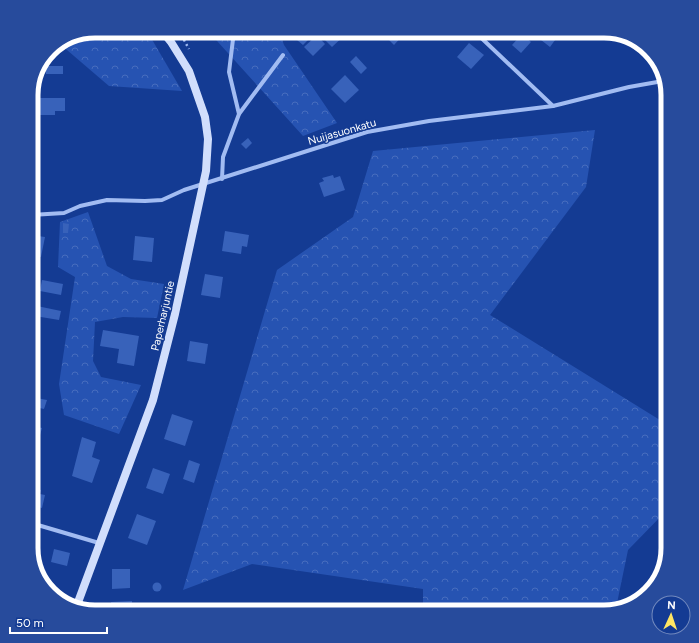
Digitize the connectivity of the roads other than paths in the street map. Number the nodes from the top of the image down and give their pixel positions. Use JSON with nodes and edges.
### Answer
{"nodes":[{"id":1,"x":168,"y":38,"type":"edge"},
{"id":2,"x":233,"y":38,"type":"edge"},
{"id":3,"x":481,"y":38,"type":"edge"},
{"id":4,"x":284,"y":55,"type":"dead end"},
{"id":5,"x":659,"y":82,"type":"edge"},
{"id":6,"x":553,"y":106,"type":"junction"},
{"id":7,"x":239,"y":114,"type":"junction"},
{"id":8,"x":222,"y":179,"type":"junction"},
{"id":9,"x":203,"y":184,"type":"junction"},
{"id":10,"x":38,"y":215,"type":"edge"},
{"id":11,"x":38,"y":525,"type":"edge"},
{"id":12,"x":99,"y":543,"type":"junction"},
{"id":13,"x":78,"y":602,"type":"edge"}],
"edges":[{"from":1,"to":9,"type":"street","name":"Paperharjuntie"},
{"from":2,"to":7,"type":"street"},
{"from":3,"to":6,"type":"street"},
{"from":4,"to":7,"type":"street"},
{"from":5,"to":6,"type":"street","name":"Nuijasuonkatu"},
{"from":6,"to":8,"type":"street","name":"Nuijasuonkatu"},
{"from":7,"to":8,"type":"street"},
{"from":8,"to":9,"type":"street","name":"Nuijasuonkatu"},
{"from":9,"to":10,"type":"street","name":"Nuijasuonkatu"},
{"from":9,"to":12,"type":"street","name":"Paperharjuntie"},
{"from":11,"to":12,"type":"street"},
{"from":12,"to":13,"type":"street","name":"Paperharjuntie"}]}
